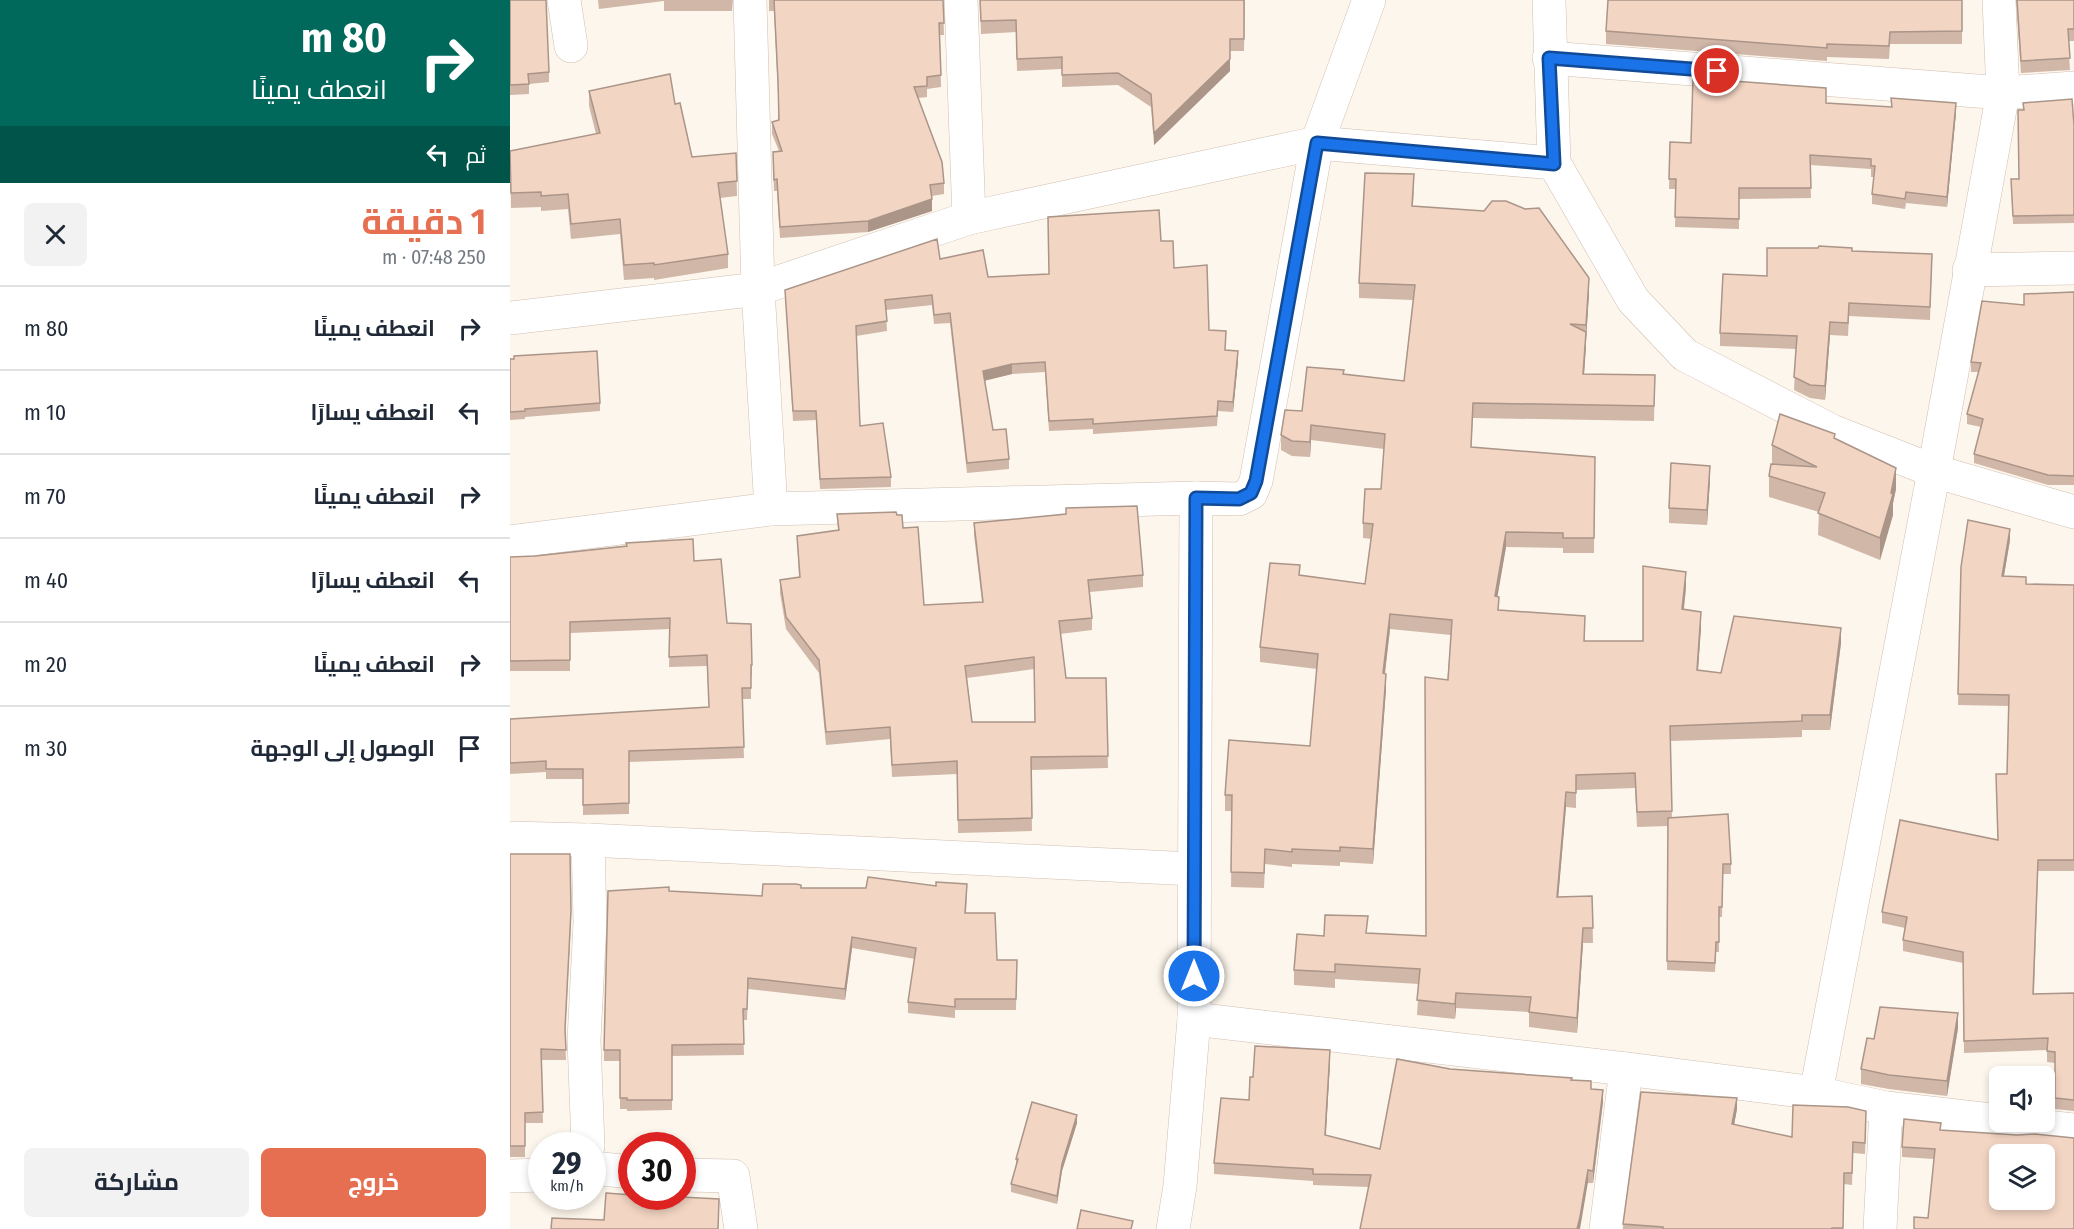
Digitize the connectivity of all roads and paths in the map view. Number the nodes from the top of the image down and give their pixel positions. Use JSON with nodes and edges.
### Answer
{"nodes":[{"id":1,"x":564,"y":0,"type":"edge"},
{"id":2,"x":750,"y":0,"type":"edge"},
{"id":3,"x":960,"y":0,"type":"edge"},
{"id":4,"x":1369,"y":0,"type":"edge"},
{"id":5,"x":1549,"y":0,"type":"edge"},
{"id":6,"x":1999,"y":0,"type":"edge"},
{"id":7,"x":571,"y":46,"type":"dead end"},
{"id":8,"x":1549,"y":58,"type":"junction"},
{"id":9,"x":2074,"y":88,"type":"edge"},
{"id":10,"x":2003,"y":93,"type":"junction"},
{"id":11,"x":1317,"y":143,"type":"junction"},
{"id":12,"x":1554,"y":164,"type":"junction"},
{"id":13,"x":969,"y":218,"type":"junction"},
{"id":14,"x":2074,"y":268,"type":"edge"},
{"id":15,"x":1969,"y":270,"type":"junction"},
{"id":16,"x":758,"y":289,"type":"junction"},
{"id":17,"x":510,"y":318,"type":"edge"},
{"id":18,"x":1934,"y":471,"type":"junction"},
{"id":19,"x":1196,"y":498,"type":"junction"},
{"id":20,"x":771,"y":509,"type":"junction"},
{"id":21,"x":2074,"y":513,"type":"edge"},
{"id":22,"x":510,"y":542,"type":"edge"},
{"id":23,"x":510,"y":838,"type":"edge"},
{"id":24,"x":588,"y":840,"type":"junction"},
{"id":25,"x":1194,"y":869,"type":"junction"},
{"id":26,"x":1194,"y":1019,"type":"junction"},
{"id":27,"x":1626,"y":1069,"type":"junction"},
{"id":28,"x":1816,"y":1094,"type":"junction"},
{"id":29,"x":1886,"y":1108,"type":"junction"},
{"id":30,"x":1989,"y":1120,"type":"edge"},
{"id":31,"x":2055,"y":1128,"type":"edge"},
{"id":32,"x":2074,"y":1130,"type":"edge"},
{"id":33,"x":587,"y":1132,"type":"edge"},
{"id":34,"x":528,"y":1175,"type":"edge"},
{"id":35,"x":696,"y":1175,"type":"edge"},
{"id":36,"x":510,"y":1176,"type":"edge"},
{"id":37,"x":741,"y":1229,"type":"edge"},
{"id":38,"x":1173,"y":1229,"type":"edge"},
{"id":39,"x":1606,"y":1229,"type":"edge"},
{"id":40,"x":1880,"y":1229,"type":"edge"}],
"edges":[{"from":1,"to":7,"type":"street"},
{"from":2,"to":16,"type":"street"},
{"from":3,"to":13,"type":"street"},
{"from":4,"to":11,"type":"street"},
{"from":5,"to":8,"type":"street"},
{"from":6,"to":10,"type":"street"},
{"from":8,"to":10,"type":"street"},
{"from":8,"to":12,"type":"street"},
{"from":9,"to":10,"type":"street"},
{"from":10,"to":15,"type":"street"},
{"from":11,"to":12,"type":"street"},
{"from":11,"to":13,"type":"street"},
{"from":11,"to":19,"type":"street"},
{"from":12,"to":18,"type":"street"},
{"from":13,"to":16,"type":"street"},
{"from":14,"to":15,"type":"street"},
{"from":15,"to":18,"type":"street"},
{"from":16,"to":17,"type":"street"},
{"from":16,"to":20,"type":"street"},
{"from":18,"to":21,"type":"street"},
{"from":18,"to":28,"type":"street"},
{"from":19,"to":20,"type":"street"},
{"from":19,"to":25,"type":"street"},
{"from":20,"to":22,"type":"street"},
{"from":23,"to":24,"type":"street"},
{"from":24,"to":25,"type":"street"},
{"from":24,"to":33,"type":"street"},
{"from":25,"to":26,"type":"street"},
{"from":26,"to":27,"type":"street"},
{"from":26,"to":38,"type":"street"},
{"from":27,"to":28,"type":"street"},
{"from":27,"to":39,"type":"street"},
{"from":28,"to":29,"type":"street"},
{"from":29,"to":30,"type":"street"},
{"from":29,"to":40,"type":"street"},
{"from":31,"to":32,"type":"street"},
{"from":34,"to":36,"type":"street"},
{"from":35,"to":37,"type":"street"}]}
